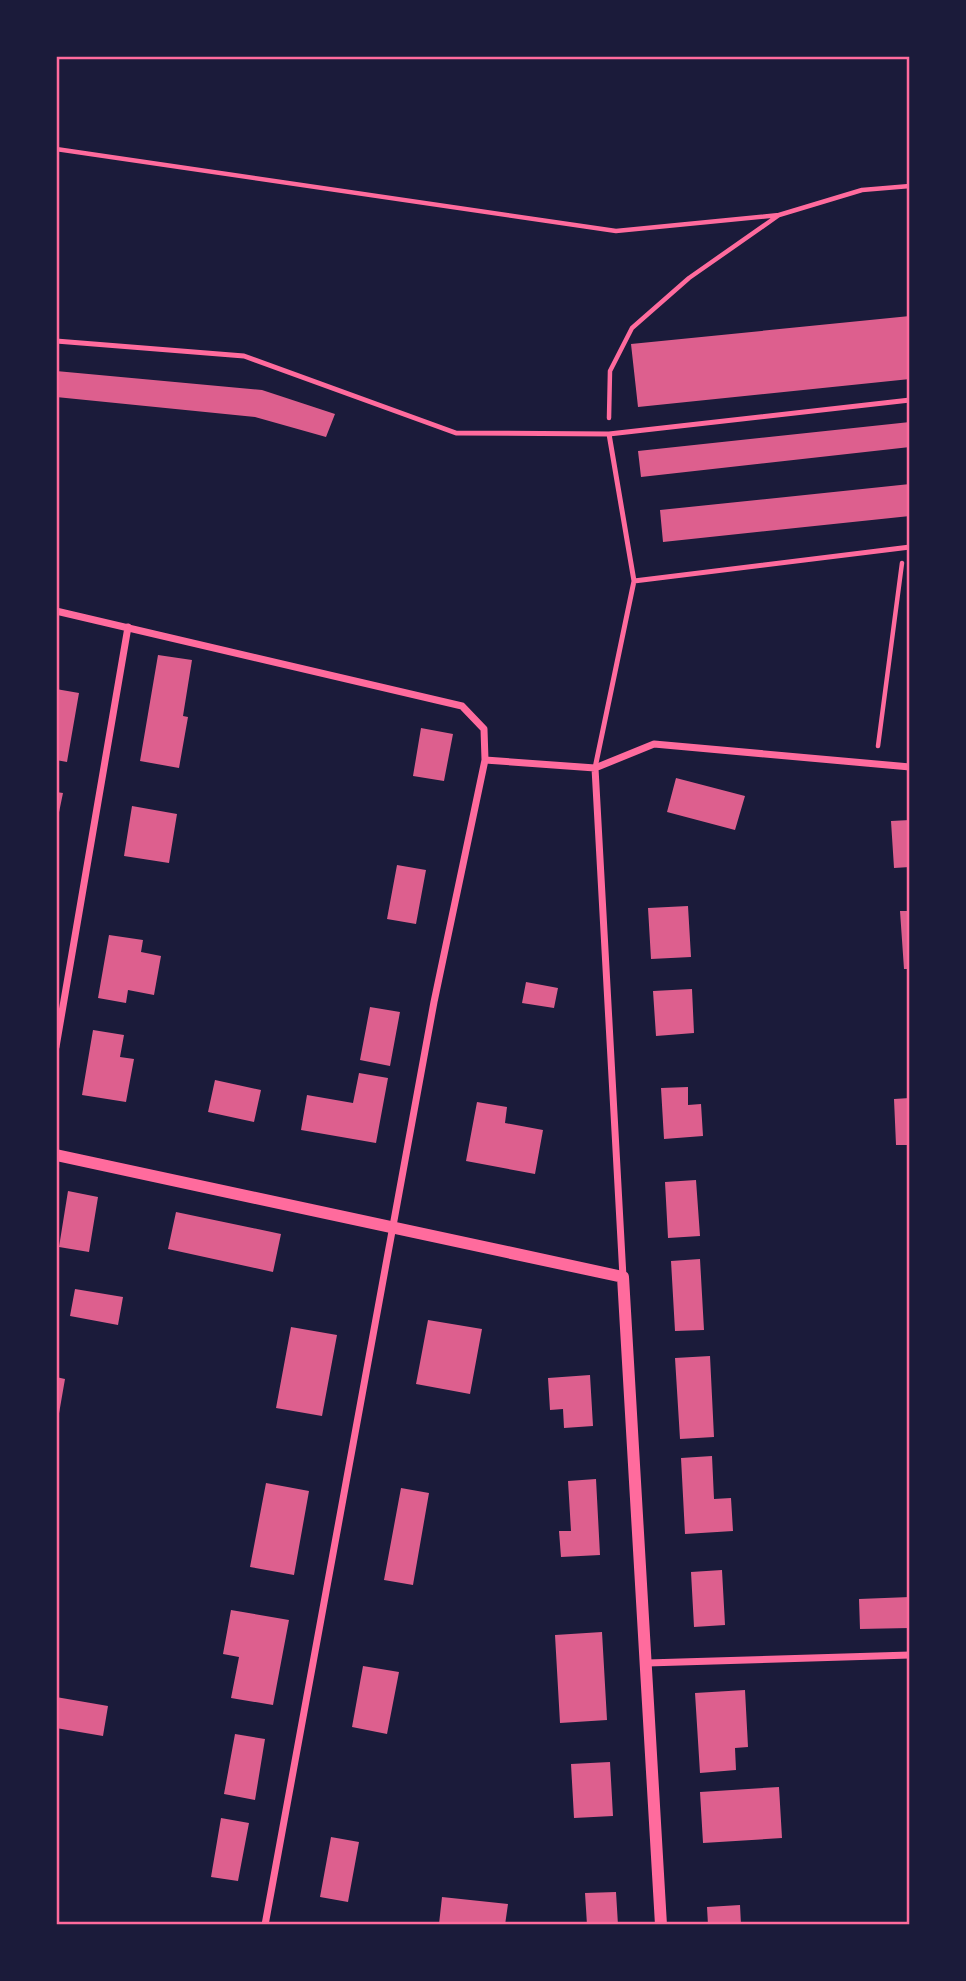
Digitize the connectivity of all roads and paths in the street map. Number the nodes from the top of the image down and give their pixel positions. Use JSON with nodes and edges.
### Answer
{"nodes":[{"id":1,"x":56,"y":149,"type":"edge"},
{"id":2,"x":910,"y":186,"type":"edge"},
{"id":3,"x":779,"y":215,"type":"junction"},
{"id":4,"x":56,"y":341,"type":"edge"},
{"id":5,"x":910,"y":400,"type":"edge"},
{"id":6,"x":609,"y":433,"type":"junction"},
{"id":7,"x":907,"y":547,"type":"edge"},
{"id":8,"x":634,"y":581,"type":"junction"},
{"id":9,"x":56,"y":611,"type":"edge"},
{"id":10,"x":128,"y":627,"type":"junction"},
{"id":11,"x":485,"y":760,"type":"junction"},
{"id":12,"x":875,"y":764,"type":"junction"},
{"id":13,"x":910,"y":767,"type":"edge"},
{"id":14,"x":595,"y":768,"type":"junction"},
{"id":15,"x":56,"y":1047,"type":"edge"},
{"id":16,"x":56,"y":1155,"type":"edge"},
{"id":17,"x":393,"y":1227,"type":"junction"},
{"id":18,"x":623,"y":1277,"type":"junction"},
{"id":19,"x":910,"y":1655,"type":"edge"},
{"id":20,"x":647,"y":1663,"type":"junction"},
{"id":21,"x":265,"y":1925,"type":"edge"},
{"id":22,"x":661,"y":1925,"type":"edge"}],
"edges":[{"from":1,"to":3,"type":"path"},
{"from":2,"to":3,"type":"path"},
{"from":3,"to":6,"type":"path"},
{"from":4,"to":6,"type":"lane"},
{"from":5,"to":6,"type":"lane"},
{"from":6,"to":8,"type":"lane"},
{"from":7,"to":8,"type":"lane"},
{"from":7,"to":12,"type":"path"},
{"from":8,"to":14,"type":"lane"},
{"from":9,"to":10,"type":"street"},
{"from":10,"to":11,"type":"street"},
{"from":10,"to":15,"type":"street"},
{"from":11,"to":14,"type":"street"},
{"from":11,"to":17,"type":"street"},
{"from":12,"to":13,"type":"street"},
{"from":12,"to":14,"type":"street"},
{"from":14,"to":18,"type":"street"},
{"from":16,"to":17,"type":"street"},
{"from":17,"to":18,"type":"street"},
{"from":17,"to":21,"type":"street"},
{"from":18,"to":20,"type":"street"},
{"from":19,"to":20,"type":"street"},
{"from":20,"to":22,"type":"street"}]}
